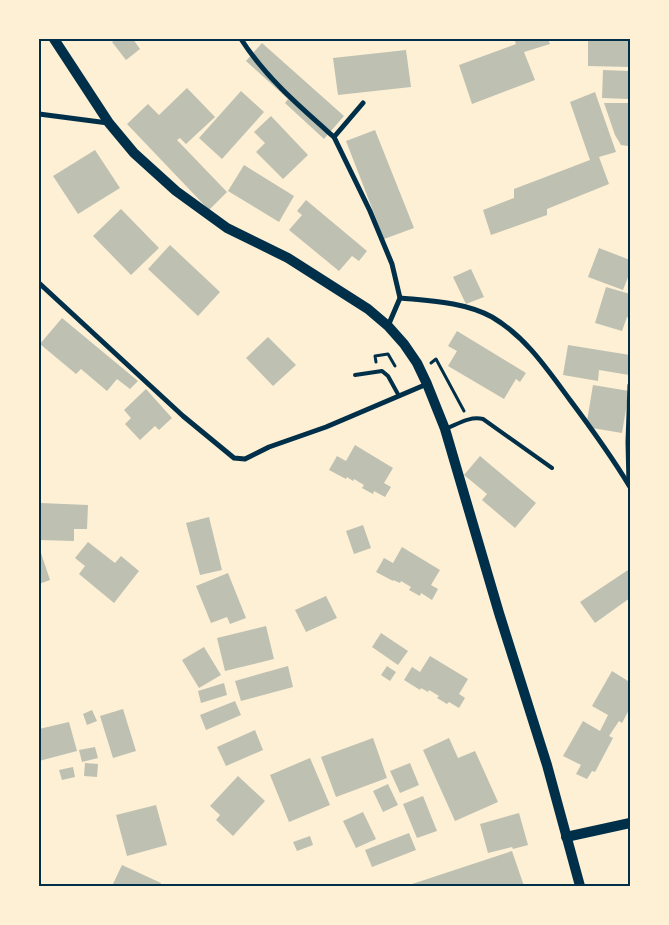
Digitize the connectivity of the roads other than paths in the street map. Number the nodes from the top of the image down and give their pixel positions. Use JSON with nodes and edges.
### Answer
{"nodes":[{"id":1,"x":54,"y":39,"type":"edge"},
{"id":2,"x":241,"y":39,"type":"edge"},
{"id":3,"x":363,"y":102,"type":"dead end"},
{"id":4,"x":39,"y":114,"type":"edge"},
{"id":5,"x":109,"y":123,"type":"junction"},
{"id":6,"x":334,"y":138,"type":"junction"},
{"id":7,"x":39,"y":283,"type":"edge"},
{"id":8,"x":400,"y":298,"type":"junction"},
{"id":9,"x":388,"y":326,"type":"junction"},
{"id":10,"x":355,"y":375,"type":"dead end"},
{"id":11,"x":427,"y":384,"type":"junction"},
{"id":12,"x":630,"y":385,"type":"edge"},
{"id":13,"x":399,"y":396,"type":"junction"},
{"id":14,"x":445,"y":429,"type":"junction"},
{"id":15,"x":552,"y":468,"type":"dead end"},
{"id":16,"x":629,"y":486,"type":"edge"},
{"id":17,"x":630,"y":823,"type":"edge"},
{"id":18,"x":566,"y":837,"type":"junction"},
{"id":19,"x":580,"y":886,"type":"edge"}],
"edges":[{"from":1,"to":5,"type":"main road"},
{"from":2,"to":6,"type":"street"},
{"from":3,"to":6,"type":"street"},
{"from":4,"to":5,"type":"street"},
{"from":5,"to":9,"type":"main road"},
{"from":6,"to":8,"type":"street"},
{"from":7,"to":13,"type":"street"},
{"from":8,"to":9,"type":"street"},
{"from":8,"to":16,"type":"street"},
{"from":9,"to":11,"type":"main road"},
{"from":10,"to":13,"type":"lane"},
{"from":11,"to":13,"type":"street"},
{"from":11,"to":14,"type":"main road"},
{"from":12,"to":16,"type":"street"},
{"from":14,"to":15,"type":"lane"},
{"from":14,"to":18,"type":"main road"},
{"from":17,"to":18,"type":"main road"},
{"from":18,"to":19,"type":"main road"}]}
